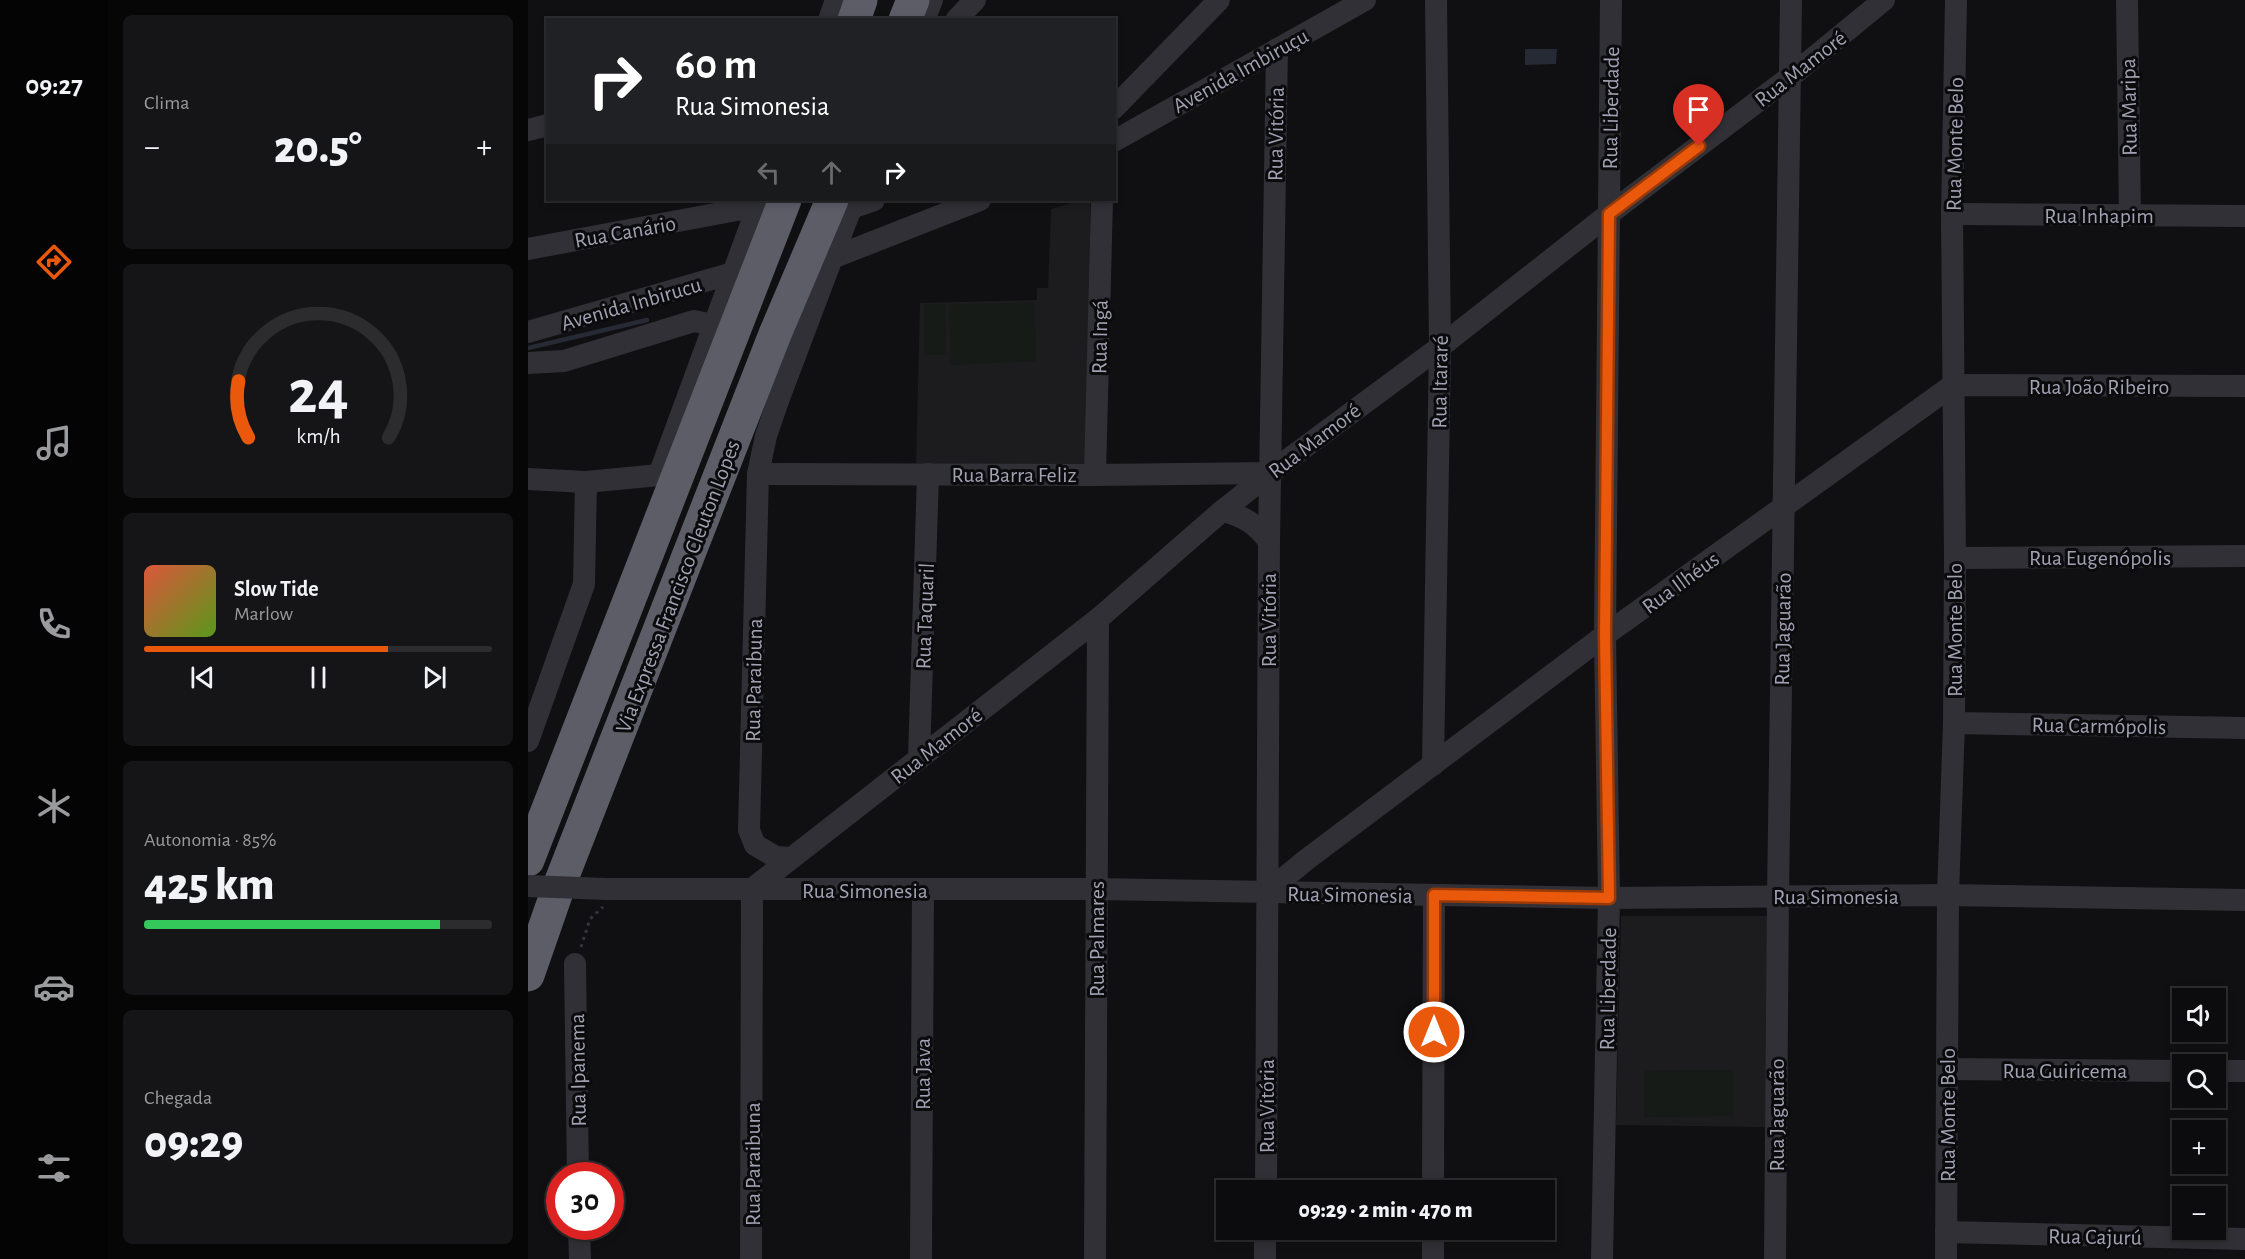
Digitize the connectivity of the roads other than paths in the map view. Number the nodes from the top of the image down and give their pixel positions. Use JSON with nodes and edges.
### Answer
{"nodes":[{"id":1,"x":836,"y":0,"type":"edge"},
{"id":2,"x":861,"y":0,"type":"edge"},
{"id":3,"x":975,"y":0,"type":"edge"},
{"id":4,"x":1220,"y":0,"type":"edge"},
{"id":5,"x":1365,"y":0,"type":"edge"},
{"id":6,"x":1436,"y":0,"type":"edge"},
{"id":7,"x":1611,"y":0,"type":"edge"},
{"id":8,"x":1791,"y":0,"type":"edge"},
{"id":9,"x":1884,"y":0,"type":"edge"},
{"id":10,"x":1956,"y":0,"type":"edge"},
{"id":11,"x":2127,"y":0,"type":"edge"},
{"id":12,"x":830,"y":18,"type":"edge"},
{"id":13,"x":855,"y":18,"type":"edge"},
{"id":14,"x":958,"y":18,"type":"edge"},
{"id":15,"x":1276,"y":49,"type":"junction"},
{"id":16,"x":1790,"y":73,"type":"junction"},
{"id":17,"x":1116,"y":106,"type":"edge"},
{"id":18,"x":546,"y":126,"type":"edge"},
{"id":19,"x":528,"y":130,"type":"edge"},
{"id":20,"x":1116,"y":140,"type":"edge"},
{"id":21,"x":977,"y":201,"type":"edge"},
{"id":22,"x":1102,"y":201,"type":"edge"},
{"id":23,"x":768,"y":202,"type":"edge"},
{"id":24,"x":846,"y":202,"type":"edge"},
{"id":25,"x":1609,"y":214,"type":"junction"},
{"id":26,"x":1952,"y":214,"type":"junction"},
{"id":27,"x":2130,"y":215,"type":"junction"},
{"id":28,"x":2245,"y":216,"type":"edge"},
{"id":29,"x":528,"y":249,"type":"edge"},
{"id":30,"x":832,"y":258,"type":"junction"},
{"id":31,"x":733,"y":273,"type":"junction"},
{"id":32,"x":712,"y":329,"type":"junction"},
{"id":33,"x":528,"y":332,"type":"edge"},
{"id":34,"x":775,"y":334,"type":"junction"},
{"id":35,"x":1440,"y":347,"type":"junction"},
{"id":36,"x":528,"y":363,"type":"edge"},
{"id":37,"x":1953,"y":385,"type":"junction"},
{"id":38,"x":2245,"y":386,"type":"edge"},
{"id":39,"x":1270,"y":472,"type":"junction"},
{"id":40,"x":758,"y":474,"type":"junction"},
{"id":41,"x":928,"y":474,"type":"junction"},
{"id":42,"x":1095,"y":475,"type":"junction"},
{"id":43,"x":528,"y":479,"type":"edge"},
{"id":44,"x":586,"y":482,"type":"junction"},
{"id":45,"x":1785,"y":506,"type":"junction"},
{"id":46,"x":1222,"y":511,"type":"junction"},
{"id":47,"x":1269,"y":542,"type":"junction"},
{"id":48,"x":2245,"y":556,"type":"edge"},
{"id":49,"x":1955,"y":558,"type":"junction"},
{"id":50,"x":1098,"y":619,"type":"junction"},
{"id":51,"x":1605,"y":635,"type":"junction"},
{"id":52,"x":1954,"y":723,"type":"junction"},
{"id":53,"x":2245,"y":728,"type":"edge"},
{"id":54,"x":528,"y":741,"type":"edge"},
{"id":55,"x":919,"y":758,"type":"junction"},
{"id":56,"x":1433,"y":765,"type":"junction"},
{"id":57,"x":816,"y":838,"type":"junction"},
{"id":58,"x":1267,"y":849,"type":"junction"},
{"id":59,"x":791,"y":858,"type":"junction"},
{"id":60,"x":528,"y":860,"type":"edge"},
{"id":61,"x":1304,"y":878,"type":"junction"},
{"id":62,"x":528,"y":886,"type":"edge"},
{"id":63,"x":752,"y":889,"type":"junction"},
{"id":64,"x":828,"y":889,"type":"junction"},
{"id":65,"x":1096,"y":889,"type":"junction"},
{"id":66,"x":923,"y":890,"type":"junction"},
{"id":67,"x":1267,"y":892,"type":"junction"},
{"id":68,"x":1434,"y":895,"type":"junction"},
{"id":69,"x":1948,"y":895,"type":"junction"},
{"id":70,"x":1778,"y":896,"type":"junction"},
{"id":71,"x":1609,"y":898,"type":"junction"},
{"id":72,"x":2245,"y":900,"type":"edge"},
{"id":73,"x":576,"y":964,"type":"road end"},
{"id":74,"x":528,"y":975,"type":"edge"},
{"id":75,"x":1947,"y":1069,"type":"junction"},
{"id":76,"x":2172,"y":1071,"type":"edge"},
{"id":77,"x":2226,"y":1071,"type":"edge"},
{"id":78,"x":2245,"y":1071,"type":"edge"},
{"id":79,"x":578,"y":1162,"type":"edge"},
{"id":80,"x":1266,"y":1180,"type":"edge"},
{"id":81,"x":1433,"y":1180,"type":"edge"},
{"id":82,"x":1946,"y":1232,"type":"junction"},
{"id":83,"x":2245,"y":1239,"type":"edge"},
{"id":84,"x":579,"y":1240,"type":"edge"},
{"id":85,"x":1265,"y":1240,"type":"edge"},
{"id":86,"x":1433,"y":1240,"type":"edge"},
{"id":87,"x":580,"y":1259,"type":"edge"},
{"id":88,"x":751,"y":1259,"type":"edge"},
{"id":89,"x":921,"y":1259,"type":"edge"},
{"id":90,"x":1095,"y":1259,"type":"edge"},
{"id":91,"x":1265,"y":1259,"type":"edge"},
{"id":92,"x":1433,"y":1259,"type":"edge"},
{"id":93,"x":1602,"y":1259,"type":"edge"},
{"id":94,"x":1775,"y":1259,"type":"edge"},
{"id":95,"x":1946,"y":1259,"type":"edge"}],
"edges":[{"from":1,"to":12,"type":"street"},
{"from":2,"to":13,"type":"highway"},
{"from":3,"to":14,"type":"street"},
{"from":4,"to":17,"type":"street"},
{"from":5,"to":15,"type":"street","name":"Avenida Imbiruçu"},
{"from":6,"to":35,"type":"street","name":"Rua Itararé"},
{"from":7,"to":25,"type":"street","name":"Rua Liberdade"},
{"from":8,"to":16,"type":"street","name":"Rua Jaguarão"},
{"from":9,"to":16,"type":"street","name":"Rua Mamoré"},
{"from":10,"to":26,"type":"street","name":"Rua Monte Belo"},
{"from":11,"to":27,"type":"street","name":"Rua Maripa"},
{"from":15,"to":20,"type":"street","name":"Avenida Imbiruçu"},
{"from":15,"to":39,"type":"street","name":"Rua Vitória"},
{"from":16,"to":25,"type":"street","name":"Rua Mamoré"},
{"from":16,"to":45,"type":"street","name":"Rua Jaguarão"},
{"from":18,"to":19,"type":"street"},
{"from":21,"to":30,"type":"street"},
{"from":22,"to":42,"type":"street","name":"Rua Ingá"},
{"from":23,"to":29,"type":"street","name":"Rua Canário"},
{"from":23,"to":31,"type":"street"},
{"from":23,"to":60,"type":"highway","name":"Via Expressa Francisco Cleuton Lopes"},
{"from":24,"to":30,"type":"street","name":"Rua Paraibuna"},
{"from":24,"to":34,"type":"highway","name":"Via Expressa Francisco Cleuton Lopes"},
{"from":25,"to":35,"type":"street","name":"Rua Mamoré"},
{"from":25,"to":51,"type":"street","name":"Rua Liberdade"},
{"from":26,"to":27,"type":"street","name":"Rua Inhapim"},
{"from":26,"to":37,"type":"street","name":"Rua Monte Belo"},
{"from":27,"to":28,"type":"street","name":"Rua Inhapim"},
{"from":30,"to":34,"type":"highway"},
{"from":30,"to":40,"type":"street","name":"Rua Paraibuna"},
{"from":31,"to":32,"type":"street"},
{"from":31,"to":33,"type":"street","name":"Avenida Inbirucu"},
{"from":32,"to":36,"type":"street","name":"Avenida Inbirucu"},
{"from":32,"to":44,"type":"street"},
{"from":34,"to":74,"type":"highway","name":"Via Expressa Francisco Cleuton Lopes"},
{"from":35,"to":39,"type":"street","name":"Rua Mamoré"},
{"from":35,"to":56,"type":"street","name":"Rua Itararé"},
{"from":37,"to":38,"type":"street","name":"Rua João Ribeiro"},
{"from":37,"to":45,"type":"street","name":"Rua Ilhéus"},
{"from":37,"to":49,"type":"street","name":"Rua Monte Belo"},
{"from":39,"to":42,"type":"street","name":"Rua Barra Feliz"},
{"from":39,"to":46,"type":"street","name":"Rua Mamoré"},
{"from":39,"to":47,"type":"street","name":"Rua Vitória"},
{"from":40,"to":41,"type":"street","name":"Rua Barra Feliz"},
{"from":40,"to":59,"type":"street","name":"Rua Paraibuna"},
{"from":41,"to":42,"type":"street","name":"Rua Barra Feliz"},
{"from":41,"to":55,"type":"street","name":"Rua Taquaril"},
{"from":43,"to":44,"type":"street"},
{"from":44,"to":54,"type":"street"},
{"from":45,"to":51,"type":"street","name":"Rua Ilhéus"},
{"from":45,"to":70,"type":"street","name":"Rua Jaguarão"},
{"from":46,"to":47,"type":"street"},
{"from":46,"to":50,"type":"street","name":"Rua Mamoré"},
{"from":47,"to":58,"type":"street","name":"Rua Vitória"},
{"from":48,"to":49,"type":"street","name":"Rua Eugenópolis"},
{"from":49,"to":52,"type":"street","name":"Rua Monte Belo"},
{"from":50,"to":55,"type":"street","name":"Rua Mamoré"},
{"from":50,"to":65,"type":"street","name":"Rua Palmares"},
{"from":51,"to":56,"type":"street","name":"Rua Ilhéus"},
{"from":51,"to":71,"type":"street","name":"Rua Liberdade"},
{"from":52,"to":53,"type":"street","name":"Rua Carmópolis"},
{"from":52,"to":69,"type":"street","name":"Rua Monte Belo"},
{"from":55,"to":57,"type":"street","name":"Rua Mamoré"},
{"from":56,"to":61,"type":"street","name":"Rua Ilhéus"},
{"from":57,"to":59,"type":"street","name":"Rua Mamoré"},
{"from":57,"to":64,"type":"street"},
{"from":58,"to":61,"type":"street"},
{"from":58,"to":67,"type":"street","name":"Rua Vitória"},
{"from":59,"to":63,"type":"street","name":"Rua Mamoré"},
{"from":61,"to":67,"type":"street","name":"Rua Simonesia"},
{"from":61,"to":67,"type":"street","name":"Rua Ilhéus"},
{"from":61,"to":68,"type":"street","name":"Rua Simonesia"},
{"from":62,"to":63,"type":"street","name":"Rua Simonesia","bridge":true},
{"from":63,"to":64,"type":"street","name":"Rua Simonesia"},
{"from":63,"to":88,"type":"street","name":"Rua Paraibuna"},
{"from":64,"to":66,"type":"street","name":"Rua Simonesia"},
{"from":65,"to":66,"type":"street","name":"Rua Simonesia"},
{"from":65,"to":67,"type":"street","name":"Rua Simonesia"},
{"from":65,"to":90,"type":"street","name":"Rua Palmares"},
{"from":66,"to":89,"type":"street","name":"Rua Java"},
{"from":67,"to":80,"type":"street","name":"Rua Vitória"},
{"from":68,"to":71,"type":"street","name":"Rua Simonesia"},
{"from":68,"to":81,"type":"street"},
{"from":69,"to":70,"type":"street","name":"Rua Simonesia"},
{"from":69,"to":72,"type":"street","name":"Rua Simonesia"},
{"from":69,"to":75,"type":"street","name":"Rua Monte Belo"},
{"from":70,"to":71,"type":"street","name":"Rua Simonesia"},
{"from":70,"to":94,"type":"street","name":"Rua Jaguarão"},
{"from":71,"to":93,"type":"street","name":"Rua Liberdade"},
{"from":73,"to":79,"type":"street","name":"Rua Ipanema"},
{"from":75,"to":76,"type":"street","name":"Rua Guiricema"},
{"from":75,"to":82,"type":"street","name":"Rua Monte Belo"},
{"from":77,"to":78,"type":"street"},
{"from":82,"to":83,"type":"street","name":"Rua Cajurú"},
{"from":82,"to":95,"type":"street","name":"Rua Monte Belo"},
{"from":84,"to":87,"type":"street"},
{"from":85,"to":91,"type":"street"},
{"from":86,"to":92,"type":"street"}]}
